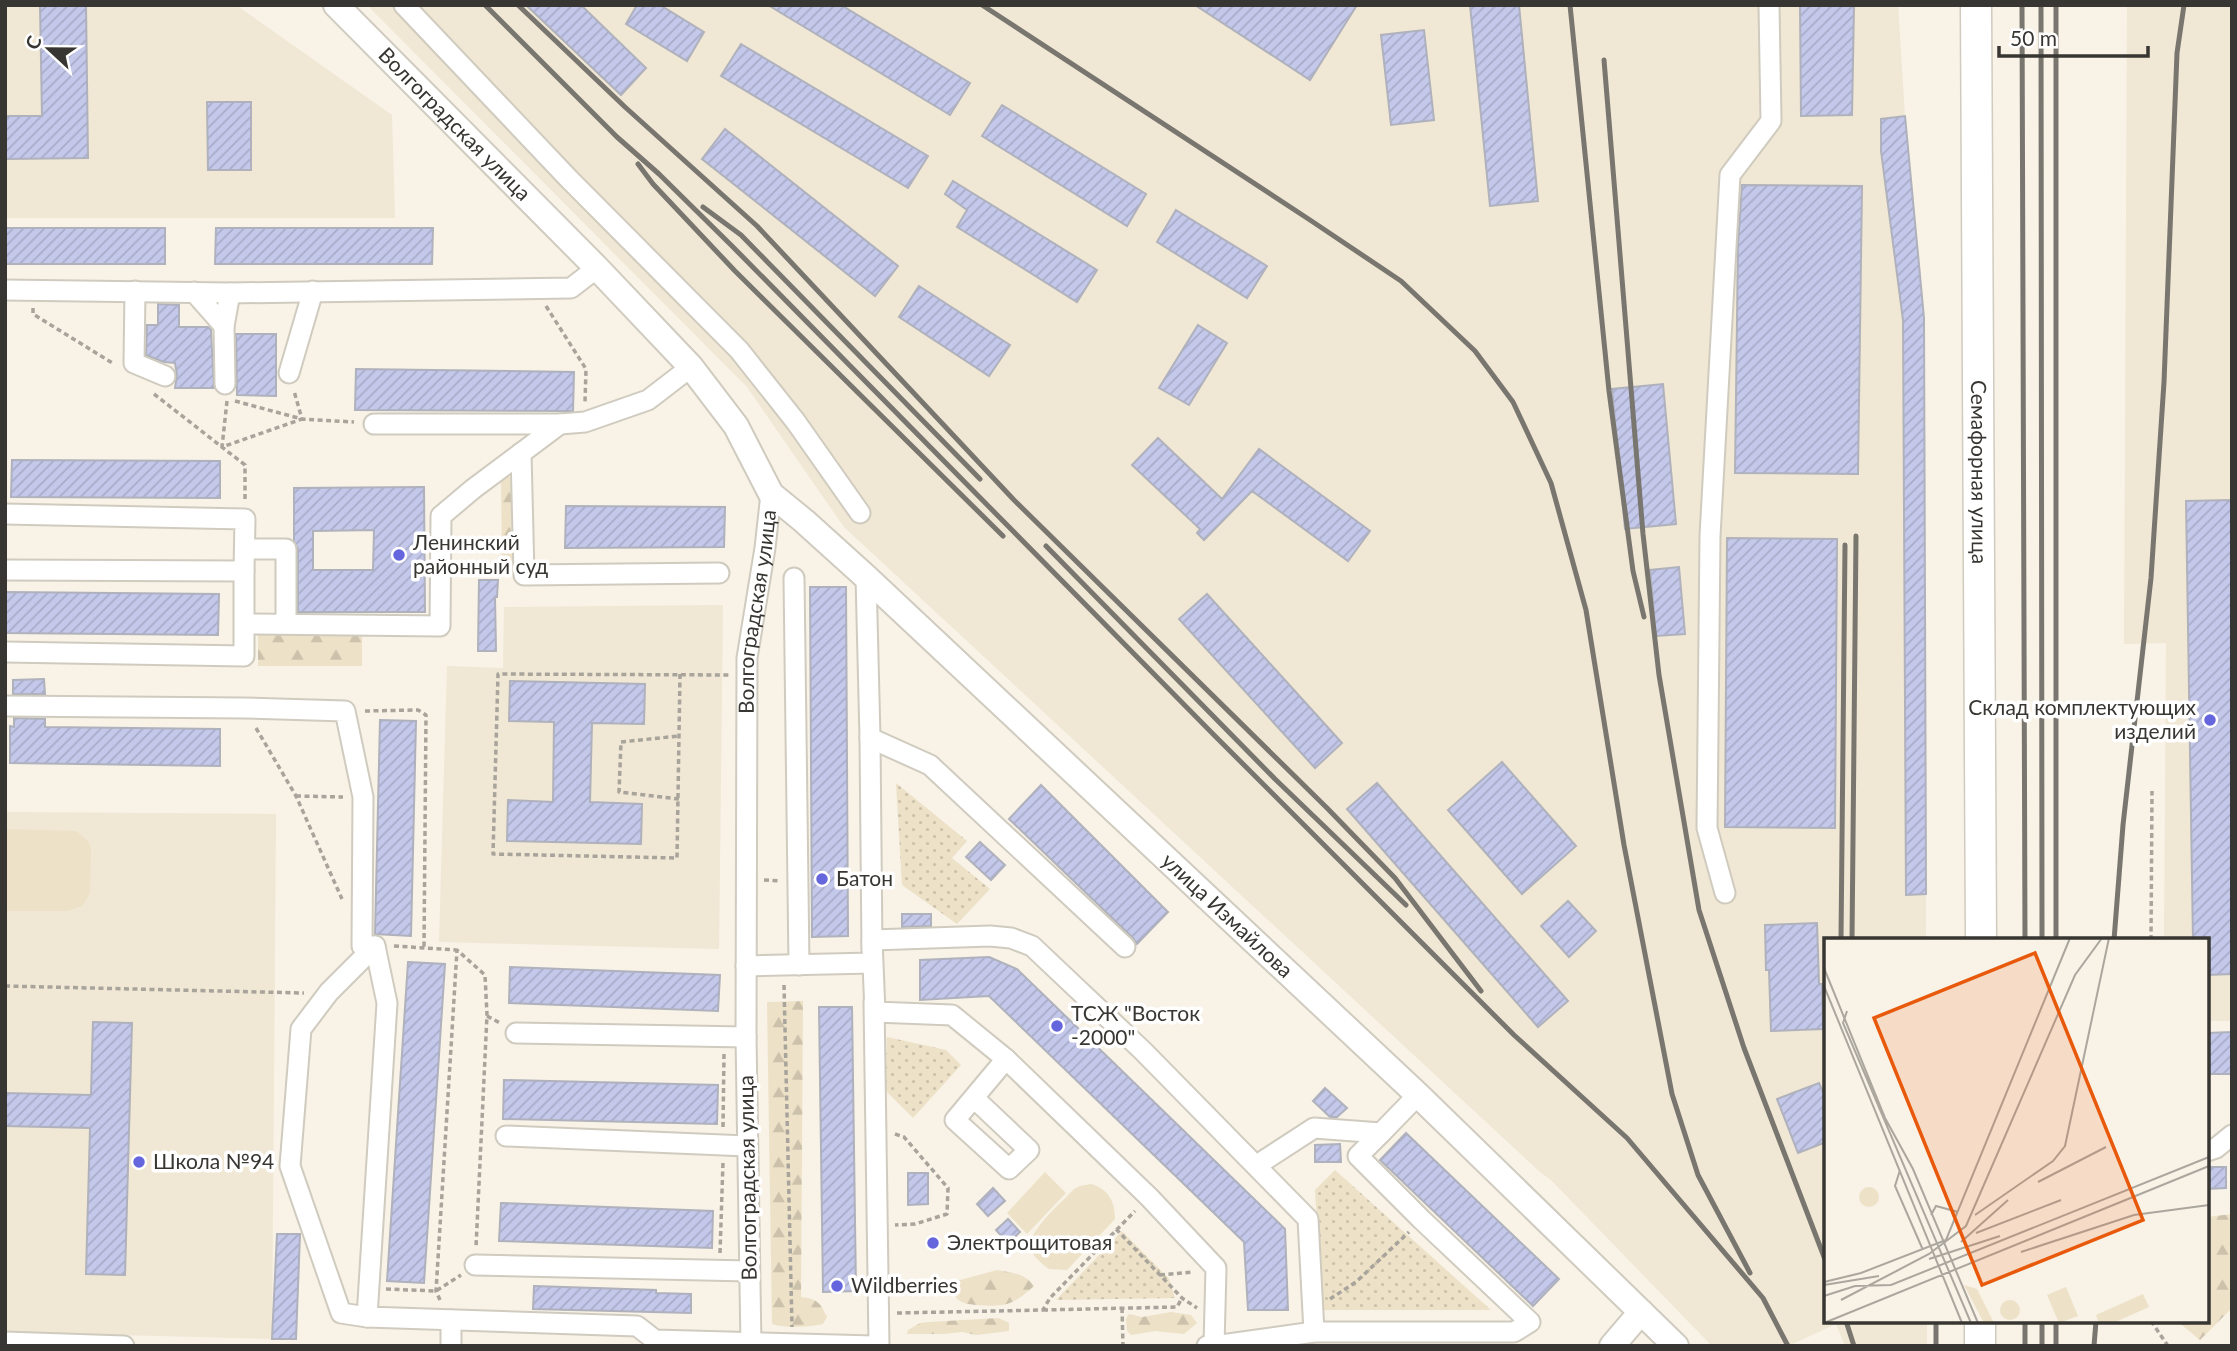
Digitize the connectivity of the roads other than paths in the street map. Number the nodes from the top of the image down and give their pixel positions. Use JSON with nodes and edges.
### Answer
{"nodes":[{"id":1,"x":336,"y":5,"type":"edge"},
{"id":2,"x":404,"y":5,"type":"edge"},
{"id":3,"x":1769,"y":5,"type":"edge"},
{"id":4,"x":1976,"y":5,"type":"edge"},
{"id":5,"x":597,"y":268,"type":"junction"},
{"id":6,"x":5,"y":290,"type":"edge"},
{"id":7,"x":313,"y":290,"type":"junction"},
{"id":8,"x":135,"y":291,"type":"junction"},
{"id":9,"x":194,"y":292,"type":"junction"},
{"id":10,"x":230,"y":293,"type":"junction"},
{"id":11,"x":225,"y":326,"type":"junction"},
{"id":12,"x":691,"y":368,"type":"junction"},
{"id":13,"x":289,"y":373,"type":"road end"},
{"id":14,"x":165,"y":376,"type":"dead end"},
{"id":15,"x":226,"y":392,"type":"road end"},
{"id":16,"x":374,"y":424,"type":"road end"},
{"id":17,"x":560,"y":424,"type":"junction"},
{"id":18,"x":521,"y":453,"type":"junction"},
{"id":19,"x":771,"y":494,"type":"junction"},
{"id":20,"x":860,"y":513,"type":"dead end"},
{"id":21,"x":5,"y":514,"type":"edge"},
{"id":22,"x":245,"y":549,"type":"junction"},
{"id":23,"x":5,"y":570,"type":"edge"},
{"id":24,"x":244,"y":571,"type":"junction"},
{"id":25,"x":719,"y":573,"type":"dead end"},
{"id":26,"x":866,"y":577,"type":"junction"},
{"id":27,"x":794,"y":578,"type":"dead end"},
{"id":28,"x":286,"y":623,"type":"junction"},
{"id":29,"x":245,"y":624,"type":"junction"},
{"id":30,"x":5,"y":652,"type":"edge"},
{"id":31,"x":5,"y":706,"type":"edge"},
{"id":32,"x":870,"y":738,"type":"junction"},
{"id":33,"x":1725,"y":893,"type":"dead end"},
{"id":34,"x":1981,"y":938,"type":"edge"},
{"id":35,"x":872,"y":940,"type":"junction"},
{"id":36,"x":374,"y":946,"type":"junction"},
{"id":37,"x":1125,"y":947,"type":"dead end"},
{"id":38,"x":872,"y":962,"type":"junction"},
{"id":39,"x":791,"y":965,"type":"junction"},
{"id":40,"x":746,"y":967,"type":"junction"},
{"id":41,"x":875,"y":1012,"type":"junction"},
{"id":42,"x":516,"y":1033,"type":"dead end"},
{"id":43,"x":746,"y":1037,"type":"junction"},
{"id":44,"x":1006,"y":1059,"type":"junction"},
{"id":45,"x":1418,"y":1095,"type":"junction"},
{"id":46,"x":975,"y":1098,"type":"dead end"},
{"id":47,"x":1381,"y":1133,"type":"junction"},
{"id":48,"x":2232,"y":1135,"type":"edge"},
{"id":49,"x":506,"y":1136,"type":"dead end"},
{"id":50,"x":747,"y":1146,"type":"junction"},
{"id":51,"x":2209,"y":1151,"type":"edge"},
{"id":52,"x":1257,"y":1165,"type":"junction"},
{"id":53,"x":475,"y":1265,"type":"road end"},
{"id":54,"x":749,"y":1271,"type":"junction"},
{"id":55,"x":1641,"y":1312,"type":"junction"},
{"id":56,"x":367,"y":1317,"type":"junction"},
{"id":57,"x":451,"y":1320,"type":"junction"},
{"id":58,"x":1980,"y":1323,"type":"edge"},
{"id":59,"x":1314,"y":1332,"type":"junction"},
{"id":60,"x":5,"y":1342,"type":"edge"},
{"id":61,"x":655,"y":1343,"type":"edge"},
{"id":62,"x":1251,"y":1343,"type":"edge"},
{"id":63,"x":751,"y":1344,"type":"edge"},
{"id":64,"x":124,"y":1345,"type":"edge"},
{"id":65,"x":140,"y":1346,"type":"edge"},
{"id":66,"x":451,"y":1346,"type":"edge"},
{"id":67,"x":877,"y":1346,"type":"edge"},
{"id":68,"x":1207,"y":1346,"type":"edge"},
{"id":69,"x":1214,"y":1346,"type":"edge"},
{"id":70,"x":1612,"y":1346,"type":"edge"},
{"id":71,"x":1676,"y":1346,"type":"edge"},
{"id":72,"x":1980,"y":1346,"type":"edge"}],
"edges":[{"from":1,"to":5,"type":"main road","name":"Волгоградская улица"},
{"from":2,"to":20,"type":"street"},
{"from":3,"to":33,"type":"street"},
{"from":4,"to":34,"type":"highway","name":"Семафорная улица"},
{"from":5,"to":7,"type":"street"},
{"from":5,"to":12,"type":"main road","name":"Волгоградская улица"},
{"from":6,"to":8,"type":"street"},
{"from":7,"to":10,"type":"street"},
{"from":7,"to":13,"type":"street"},
{"from":8,"to":9,"type":"street"},
{"from":8,"to":14,"type":"street"},
{"from":9,"to":10,"type":"street"},
{"from":9,"to":11,"type":"street"},
{"from":10,"to":11,"type":"street"},
{"from":11,"to":15,"type":"street"},
{"from":12,"to":17,"type":"street"},
{"from":12,"to":19,"type":"main road","name":"Волгоградская улица"},
{"from":16,"to":17,"type":"street"},
{"from":17,"to":18,"type":"street"},
{"from":18,"to":25,"type":"street"},
{"from":18,"to":28,"type":"street"},
{"from":19,"to":26,"type":"main road","name":"улица Измайлова"},
{"from":19,"to":40,"type":"street","name":"Волгоградская улица"},
{"from":21,"to":22,"type":"street"},
{"from":22,"to":24,"type":"street"},
{"from":22,"to":28,"type":"street"},
{"from":23,"to":24,"type":"street"},
{"from":24,"to":29,"type":"street"},
{"from":26,"to":32,"type":"street"},
{"from":26,"to":45,"type":"main road","name":"улица Измайлова"},
{"from":27,"to":39,"type":"street"},
{"from":28,"to":29,"type":"street"},
{"from":29,"to":30,"type":"street"},
{"from":31,"to":36,"type":"street"},
{"from":32,"to":35,"type":"street"},
{"from":32,"to":37,"type":"street"},
{"from":35,"to":38,"type":"street"},
{"from":35,"to":52,"type":"street"},
{"from":36,"to":56,"type":"street"},
{"from":36,"to":56,"type":"street"},
{"from":38,"to":39,"type":"street"},
{"from":38,"to":41,"type":"street"},
{"from":39,"to":40,"type":"street"},
{"from":40,"to":43,"type":"street","name":"Волгоградская улица"},
{"from":41,"to":44,"type":"street"},
{"from":41,"to":67,"type":"street"},
{"from":42,"to":43,"type":"street"},
{"from":43,"to":50,"type":"street","name":"Волгоградская улица"},
{"from":44,"to":46,"type":"street"},
{"from":44,"to":69,"type":"street"},
{"from":45,"to":47,"type":"street"},
{"from":45,"to":55,"type":"main road","name":"улица Измайлова"},
{"from":47,"to":52,"type":"street"},
{"from":47,"to":59,"type":"street"},
{"from":48,"to":51,"type":"street"},
{"from":49,"to":50,"type":"street"},
{"from":50,"to":54,"type":"street","name":"Волгоградская улица"},
{"from":52,"to":59,"type":"street"},
{"from":53,"to":54,"type":"street"},
{"from":54,"to":63,"type":"street","name":"Волгоградская улица"},
{"from":55,"to":70,"type":"main road"},
{"from":55,"to":71,"type":"main road","name":"улица Измайлова"},
{"from":56,"to":57,"type":"street"},
{"from":57,"to":61,"type":"street"},
{"from":57,"to":66,"type":"street"},
{"from":58,"to":72,"type":"highway"},
{"from":59,"to":62,"type":"street"},
{"from":60,"to":64,"type":"street"},
{"from":61,"to":63,"type":"street"},
{"from":62,"to":69,"type":"street"},
{"from":63,"to":67,"type":"street"},
{"from":64,"to":65,"type":"street"},
{"from":68,"to":69,"type":"street"}]}
